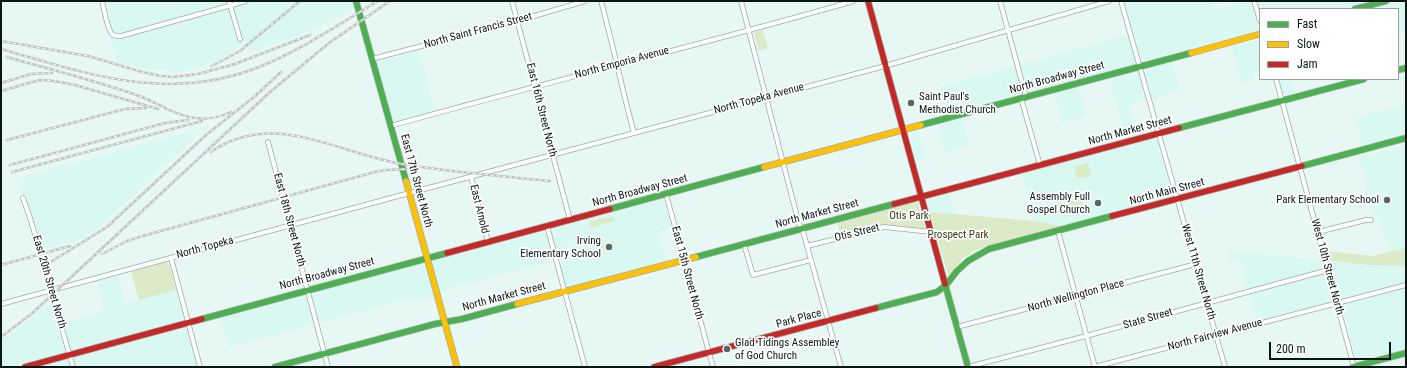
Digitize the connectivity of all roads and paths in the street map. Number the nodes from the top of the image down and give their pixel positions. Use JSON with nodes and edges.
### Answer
{"nodes":[{"id":1,"x":102,"y":1,"type":"edge"},
{"id":2,"x":246,"y":1,"type":"edge"},
{"id":3,"x":356,"y":1,"type":"edge"},
{"id":4,"x":512,"y":1,"type":"edge"},
{"id":5,"x":585,"y":1,"type":"edge"},
{"id":6,"x":601,"y":1,"type":"edge"},
{"id":7,"x":741,"y":1,"type":"edge"},
{"id":8,"x":854,"y":1,"type":"edge"},
{"id":9,"x":868,"y":1,"type":"edge"},
{"id":10,"x":1000,"y":1,"type":"edge"},
{"id":11,"x":1109,"y":1,"type":"edge"},
{"id":12,"x":1121,"y":1,"type":"edge"},
{"id":13,"x":1254,"y":1,"type":"edge"},
{"id":14,"x":1386,"y":1,"type":"edge"},
{"id":15,"x":230,"y":3,"type":"edge"},
{"id":16,"x":1359,"y":8,"type":"edge"},
{"id":17,"x":1259,"y":18,"type":"edge"},
{"id":18,"x":518,"y":21,"type":"junction"},
{"id":19,"x":749,"y":30,"type":"junction"},
{"id":20,"x":1007,"y":31,"type":"junction"},
{"id":21,"x":1259,"y":34,"type":"edge"},
{"id":22,"x":240,"y":39,"type":"dead end"},
{"id":23,"x":372,"y":59,"type":"junction"},
{"id":24,"x":617,"y":65,"type":"junction"},
{"id":25,"x":885,"y":66,"type":"junction"},
{"id":26,"x":1140,"y":66,"type":"junction"},
{"id":27,"x":1276,"y":80,"type":"edge"},
{"id":28,"x":1360,"y":80,"type":"edge"},
{"id":29,"x":535,"y":86,"type":"junction"},
{"id":30,"x":766,"y":97,"type":"junction"},
{"id":31,"x":1023,"y":98,"type":"junction"},
{"id":32,"x":1282,"y":101,"type":"junction"},
{"id":33,"x":390,"y":126,"type":"junction"},
{"id":34,"x":903,"y":130,"type":"junction"},
{"id":35,"x":634,"y":134,"type":"junction"},
{"id":36,"x":1159,"y":134,"type":"junction"},
{"id":37,"x":1406,"y":138,"type":"edge"},
{"id":38,"x":268,"y":142,"type":"dead end"},
{"id":39,"x":552,"y":156,"type":"junction"},
{"id":40,"x":782,"y":163,"type":"junction"},
{"id":41,"x":1040,"y":165,"type":"junction"},
{"id":42,"x":1300,"y":166,"type":"junction"},
{"id":43,"x":471,"y":177,"type":"junction"},
{"id":44,"x":409,"y":193,"type":"junction"},
{"id":45,"x":666,"y":194,"type":"junction"},
{"id":46,"x":922,"y":197,"type":"junction"},
{"id":47,"x":23,"y":198,"type":"dead end"},
{"id":48,"x":1177,"y":200,"type":"junction"},
{"id":49,"x":570,"y":220,"type":"junction"},
{"id":50,"x":1371,"y":220,"type":"dead end"},
{"id":51,"x":290,"y":225,"type":"junction"},
{"id":52,"x":547,"y":226,"type":"junction"},
{"id":53,"x":802,"y":228,"type":"junction"},
{"id":54,"x":1058,"y":231,"type":"junction"},
{"id":55,"x":931,"y":232,"type":"junction"},
{"id":56,"x":1318,"y":232,"type":"junction"},
{"id":57,"x":488,"y":242,"type":"junction"},
{"id":58,"x":744,"y":244,"type":"junction"},
{"id":59,"x":807,"y":246,"type":"junction"},
{"id":60,"x":171,"y":258,"type":"junction"},
{"id":61,"x":427,"y":258,"type":"junction"},
{"id":62,"x":683,"y":260,"type":"junction"},
{"id":63,"x":811,"y":260,"type":"junction"},
{"id":64,"x":1196,"y":264,"type":"junction"},
{"id":65,"x":1328,"y":270,"type":"junction"},
{"id":66,"x":1406,"y":284,"type":"edge"},
{"id":67,"x":947,"y":286,"type":"junction"},
{"id":68,"x":308,"y":290,"type":"junction"},
{"id":69,"x":51,"y":291,"type":"junction"},
{"id":70,"x":564,"y":292,"type":"junction"},
{"id":71,"x":1075,"y":296,"type":"junction"},
{"id":72,"x":1206,"y":302,"type":"junction"},
{"id":73,"x":1337,"y":303,"type":"junction"},
{"id":74,"x":1,"y":304,"type":"edge"},
{"id":75,"x":828,"y":321,"type":"junction"},
{"id":76,"x":188,"y":322,"type":"junction"},
{"id":77,"x":444,"y":322,"type":"junction"},
{"id":78,"x":957,"y":327,"type":"junction"},
{"id":79,"x":1216,"y":334,"type":"junction"},
{"id":80,"x":1086,"y":336,"type":"junction"},
{"id":81,"x":325,"y":353,"type":"junction"},
{"id":82,"x":709,"y":353,"type":"junction"},
{"id":83,"x":1406,"y":353,"type":"edge"},
{"id":84,"x":69,"y":354,"type":"junction"},
{"id":85,"x":25,"y":367,"type":"edge"},
{"id":86,"x":73,"y":367,"type":"edge"},
{"id":87,"x":200,"y":367,"type":"edge"},
{"id":88,"x":275,"y":367,"type":"edge"},
{"id":89,"x":328,"y":367,"type":"edge"},
{"id":90,"x":457,"y":367,"type":"edge"},
{"id":91,"x":585,"y":367,"type":"edge"},
{"id":92,"x":654,"y":367,"type":"edge"},
{"id":93,"x":713,"y":367,"type":"edge"},
{"id":94,"x":840,"y":367,"type":"edge"},
{"id":95,"x":968,"y":367,"type":"edge"},
{"id":96,"x":1094,"y":367,"type":"edge"},
{"id":97,"x":1225,"y":367,"type":"edge"},
{"id":98,"x":1354,"y":367,"type":"edge"}],
"edges":[{"from":1,"to":15,"type":"street"},
{"from":2,"to":15,"type":"street"},
{"from":3,"to":23,"type":"street","name":"East 17th Street North"},
{"from":4,"to":18,"type":"street","name":"East 16th Street North"},
{"from":5,"to":18,"type":"street","name":"North Saint Francis Street"},
{"from":6,"to":24,"type":"street"},
{"from":7,"to":19,"type":"street"},
{"from":8,"to":19,"type":"street","name":"North Emporia Avenue"},
{"from":9,"to":25,"type":"street"},
{"from":10,"to":20,"type":"street"},
{"from":11,"to":20,"type":"street","name":"North Topeka Avenue"},
{"from":12,"to":26,"type":"street","name":"West 11th Street North"},
{"from":13,"to":17,"type":"street"},
{"from":14,"to":16,"type":"street"},
{"from":15,"to":22,"type":"street"},
{"from":18,"to":23,"type":"street","name":"North Saint Francis Street"},
{"from":18,"to":29,"type":"street","name":"East 16th Street North"},
{"from":19,"to":24,"type":"street","name":"North Emporia Avenue"},
{"from":19,"to":30,"type":"street"},
{"from":20,"to":25,"type":"street","name":"North Topeka Avenue"},
{"from":20,"to":31,"type":"street"},
{"from":21,"to":26,"type":"street","name":"North Broadway Street"},
{"from":23,"to":33,"type":"street","name":"East 17th Street North"},
{"from":24,"to":29,"type":"street","name":"North Emporia Avenue"},
{"from":24,"to":35,"type":"street"},
{"from":25,"to":30,"type":"street","name":"North Topeka Avenue"},
{"from":25,"to":34,"type":"street"},
{"from":26,"to":31,"type":"street","name":"North Broadway Street"},
{"from":26,"to":36,"type":"street","name":"West 11th Street North"},
{"from":27,"to":32,"type":"street","name":"West 10th Street North"},
{"from":28,"to":32,"type":"street","name":"North Market Street"},
{"from":29,"to":33,"type":"street","name":"North Emporia Avenue"},
{"from":29,"to":39,"type":"street","name":"East 16th Street North"},
{"from":30,"to":35,"type":"street","name":"North Topeka Avenue"},
{"from":30,"to":40,"type":"street"},
{"from":31,"to":34,"type":"street","name":"North Broadway Street"},
{"from":31,"to":41,"type":"street"},
{"from":32,"to":36,"type":"street","name":"North Market Street"},
{"from":32,"to":42,"type":"street","name":"West 10th Street North"},
{"from":33,"to":44,"type":"street","name":"East 17th Street North"},
{"from":34,"to":40,"type":"street","name":"North Broadway Street"},
{"from":34,"to":46,"type":"street"},
{"from":35,"to":39,"type":"street","name":"North Topeka Avenue"},
{"from":36,"to":41,"type":"street","name":"North Market Street"},
{"from":36,"to":48,"type":"street","name":"West 11th Street North"},
{"from":37,"to":42,"type":"street","name":"North Main Street"},
{"from":38,"to":51,"type":"street","name":"East 18th Street North"},
{"from":39,"to":43,"type":"street","name":"North Topeka Avenue"},
{"from":39,"to":49,"type":"street","name":"East 16th Street North"},
{"from":40,"to":45,"type":"street","name":"North Broadway Street"},
{"from":40,"to":53,"type":"street"},
{"from":41,"to":46,"type":"street","name":"North Market Street"},
{"from":42,"to":48,"type":"street","name":"North Main Street"},
{"from":42,"to":56,"type":"street","name":"West 10th Street North"},
{"from":43,"to":44,"type":"street","name":"North Topeka Avenue"},
{"from":43,"to":57,"type":"street","name":"East Arnold"},
{"from":44,"to":51,"type":"street","name":"North Topeka"},
{"from":44,"to":61,"type":"street","name":"East 17th Street North"},
{"from":45,"to":49,"type":"street","name":"North Broadway Street"},
{"from":45,"to":62,"type":"street","name":"East 15th Street North"},
{"from":46,"to":53,"type":"street","name":"North Market Street"},
{"from":46,"to":55,"type":"street"},
{"from":47,"to":69,"type":"street","name":"East 20th Street North"},
{"from":48,"to":54,"type":"street","name":"North Main Street"},
{"from":48,"to":64,"type":"street","name":"West 11th Street North"},
{"from":49,"to":52,"type":"street","name":"North Broadway Street"},
{"from":50,"to":56,"type":"street"},
{"from":51,"to":60,"type":"street","name":"North Topeka"},
{"from":51,"to":68,"type":"street","name":"East 18th Street North"},
{"from":52,"to":57,"type":"street","name":"North Broadway Street"},
{"from":52,"to":70,"type":"street"},
{"from":53,"to":58,"type":"street","name":"North Market Street"},
{"from":53,"to":59,"type":"street"},
{"from":54,"to":67,"type":"street","name":"North Main Street"},
{"from":54,"to":71,"type":"street"},
{"from":55,"to":59,"type":"street","name":"Otis Street"},
{"from":55,"to":67,"type":"street"},
{"from":56,"to":65,"type":"street","name":"West 10th Street North"},
{"from":57,"to":61,"type":"street","name":"North Broadway Street"},
{"from":58,"to":62,"type":"street","name":"North Market Street"},
{"from":58,"to":63,"type":"street"},
{"from":59,"to":63,"type":"street"},
{"from":60,"to":69,"type":"street","name":"North Topeka"},
{"from":60,"to":76,"type":"street"},
{"from":61,"to":68,"type":"street","name":"North Broadway Street"},
{"from":61,"to":77,"type":"street","name":"East 17th Street North"},
{"from":62,"to":70,"type":"street","name":"North Market Street"},
{"from":62,"to":82,"type":"street","name":"East 15th Street North"},
{"from":63,"to":75,"type":"street"},
{"from":64,"to":71,"type":"street","name":"North Wellington Place"},
{"from":64,"to":72,"type":"street","name":"West 11th Street North"},
{"from":65,"to":72,"type":"street","name":"State Street"},
{"from":65,"to":73,"type":"street","name":"West 10th Street North"},
{"from":66,"to":73,"type":"street","name":"North Fairview Avenue"},
{"from":67,"to":75,"type":"street","name":"Park Place"},
{"from":67,"to":78,"type":"street"},
{"from":68,"to":76,"type":"street","name":"North Broadway Street"},
{"from":68,"to":81,"type":"street","name":"East 18th Street North"},
{"from":69,"to":74,"type":"street","name":"North Topeka"},
{"from":69,"to":84,"type":"street","name":"East 20th Street North"},
{"from":70,"to":77,"type":"street","name":"North Market Street"},
{"from":70,"to":91,"type":"street"},
{"from":71,"to":78,"type":"street","name":"North Wellington Place"},
{"from":71,"to":80,"type":"street"},
{"from":72,"to":79,"type":"street","name":"West 11th Street North"},
{"from":72,"to":80,"type":"street","name":"State Street"},
{"from":73,"to":79,"type":"street","name":"North Fairview Avenue"},
{"from":73,"to":98,"type":"street","name":"West 10th Street North"},
{"from":75,"to":82,"type":"street","name":"Park Place"},
{"from":75,"to":94,"type":"street"},
{"from":76,"to":84,"type":"street","name":"North Broadway Street"},
{"from":76,"to":87,"type":"street"},
{"from":77,"to":81,"type":"street","name":"North Market Street"},
{"from":77,"to":90,"type":"street","name":"East 17th Street North"},
{"from":78,"to":95,"type":"street"},
{"from":79,"to":96,"type":"street","name":"North Fairview Avenue"},
{"from":79,"to":97,"type":"street","name":"West 11th Street North"},
{"from":80,"to":95,"type":"street","name":"State Street"},
{"from":80,"to":96,"type":"street"},
{"from":81,"to":88,"type":"street","name":"North Market Street"},
{"from":81,"to":89,"type":"street","name":"East 18th Street North"},
{"from":82,"to":92,"type":"street","name":"Park Place"},
{"from":82,"to":93,"type":"street","name":"East 15th Street North"},
{"from":83,"to":98,"type":"street"},
{"from":84,"to":85,"type":"street","name":"North Broadway Street"},
{"from":84,"to":86,"type":"street","name":"East 20th Street North"}]}
